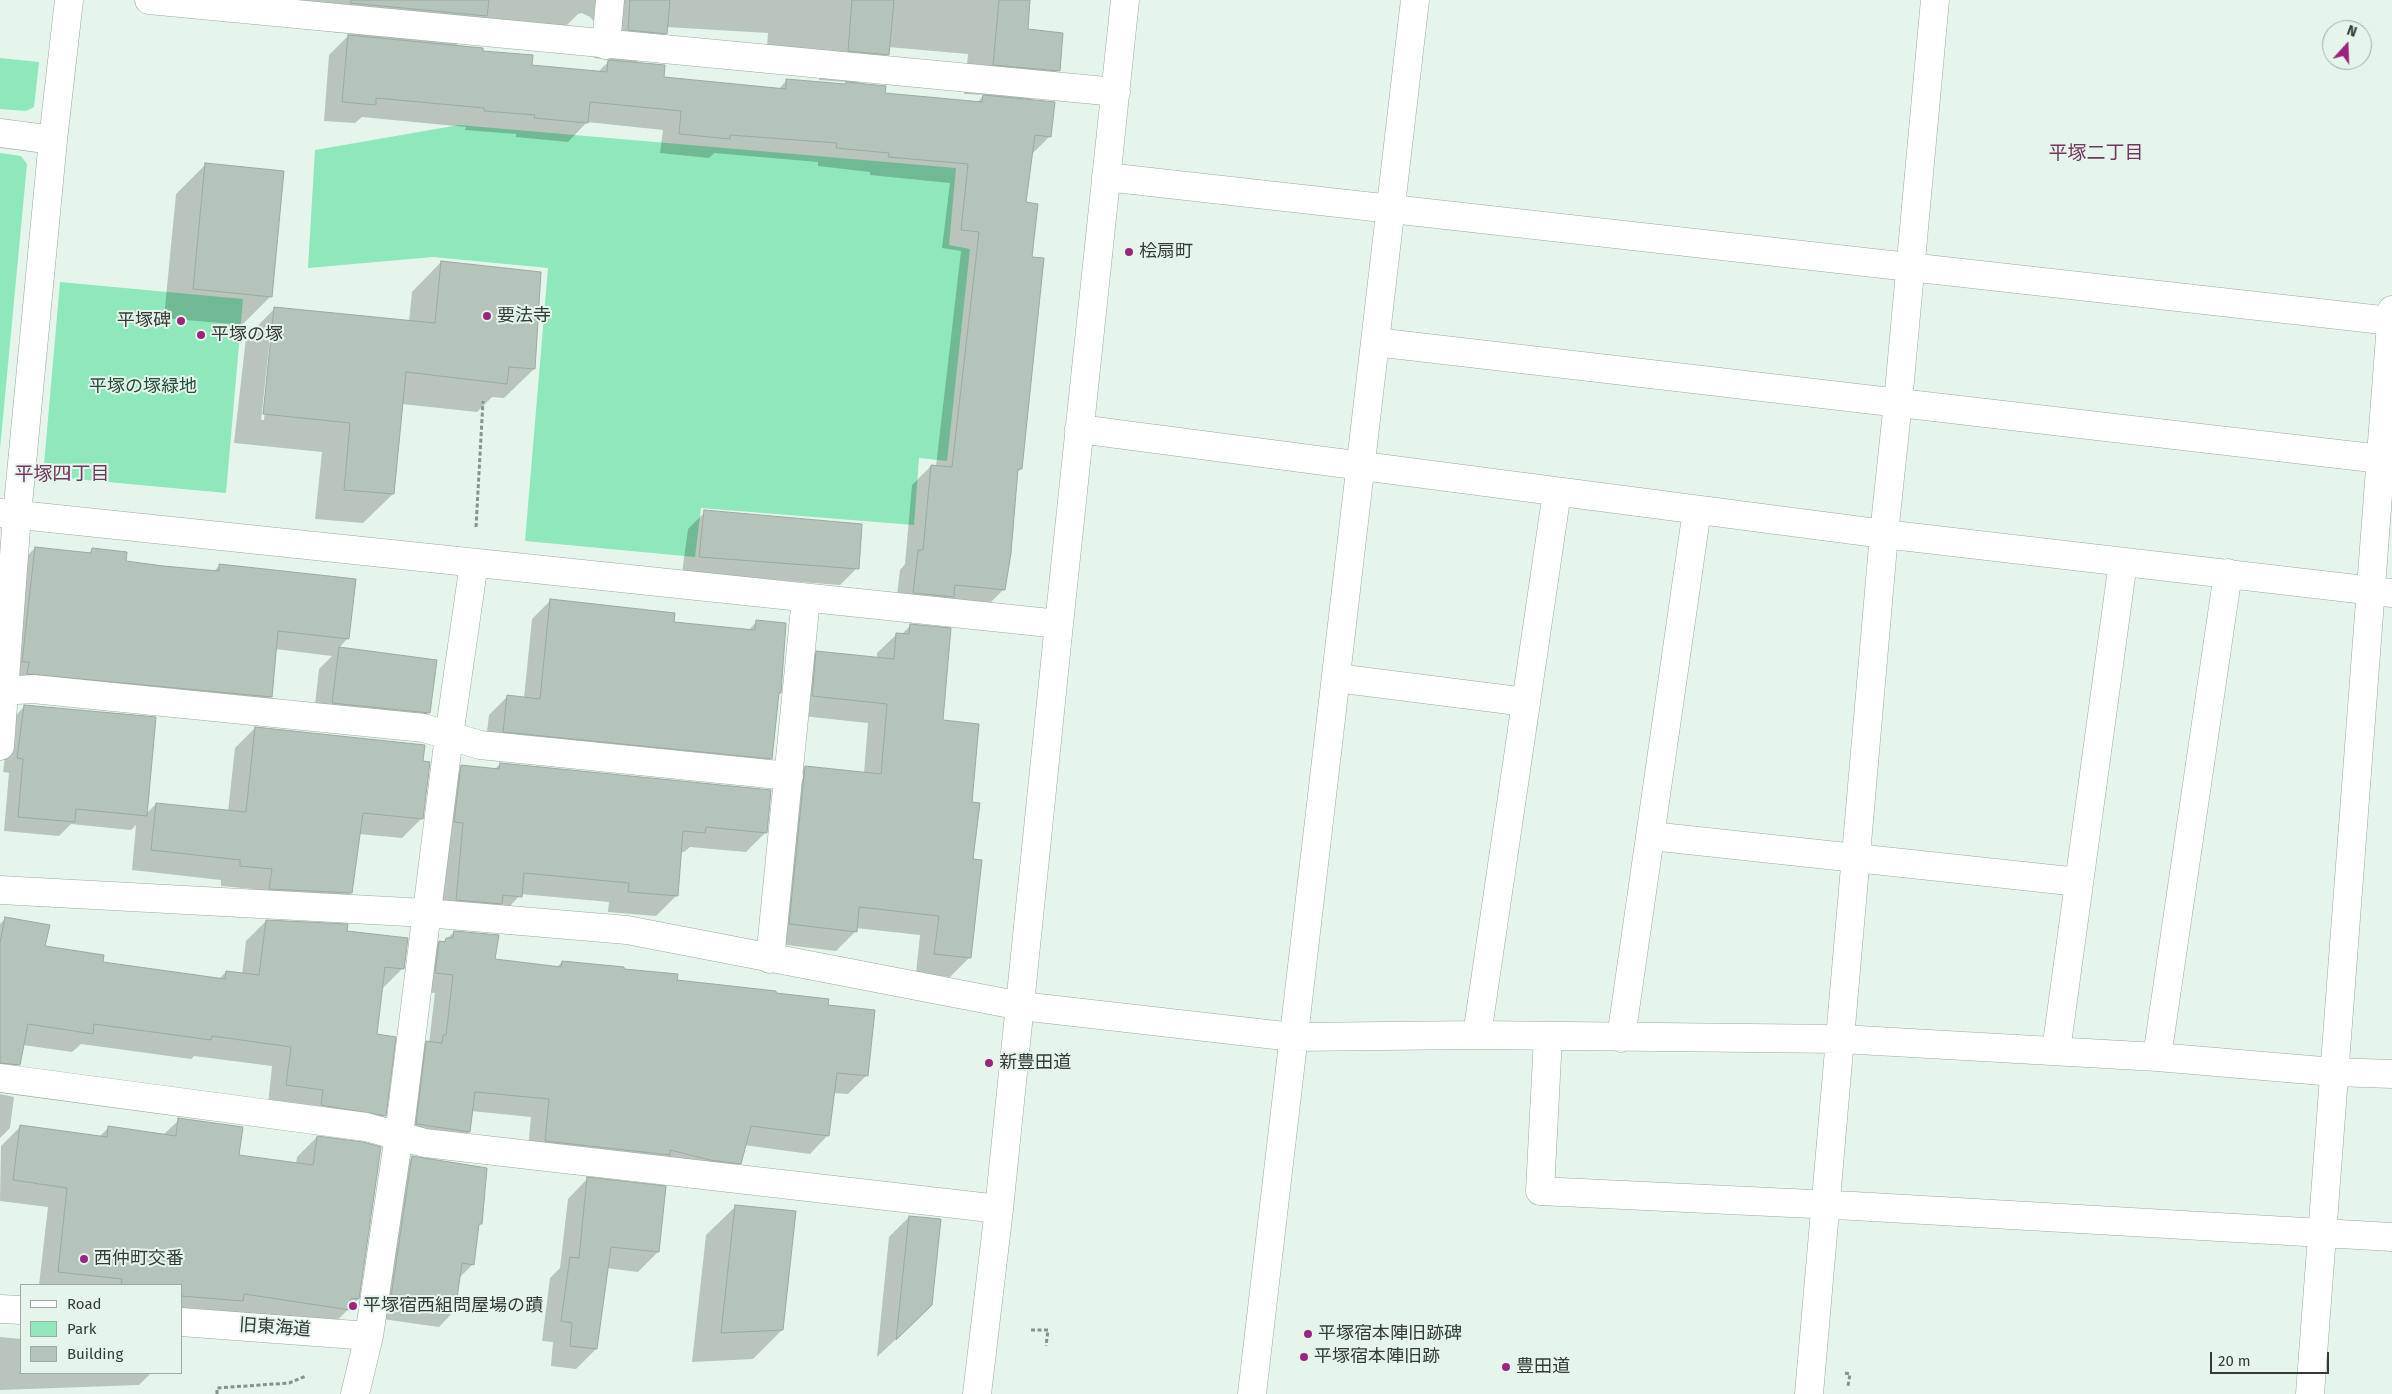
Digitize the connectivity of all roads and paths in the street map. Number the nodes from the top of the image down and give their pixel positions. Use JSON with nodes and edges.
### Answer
{"nodes":[{"id":1,"x":69,"y":0,"type":"edge"},
{"id":2,"x":149,"y":0,"type":"edge"},
{"id":3,"x":610,"y":0,"type":"edge"},
{"id":4,"x":1125,"y":0,"type":"edge"},
{"id":5,"x":1415,"y":0,"type":"edge"},
{"id":6,"x":1935,"y":0,"type":"edge"},
{"id":7,"x":606,"y":45,"type":"junction"},
{"id":8,"x":1116,"y":92,"type":"junction"},
{"id":9,"x":0,"y":133,"type":"edge"},
{"id":10,"x":53,"y":140,"type":"junction"},
{"id":11,"x":1106,"y":178,"type":"junction"},
{"id":12,"x":1391,"y":209,"type":"junction"},
{"id":13,"x":1910,"y":267,"type":"junction"},
{"id":14,"x":2392,"y":317,"type":"edge"},
{"id":15,"x":1375,"y":342,"type":"junction"},
{"id":16,"x":483,"y":401,"type":"dead end"},
{"id":17,"x":1898,"y":402,"type":"junction"},
{"id":18,"x":1079,"y":429,"type":"junction"},
{"id":19,"x":2381,"y":459,"type":"junction"},
{"id":20,"x":1360,"y":465,"type":"junction"},
{"id":21,"x":1557,"y":492,"type":"junction"},
{"id":22,"x":1698,"y":510,"type":"junction"},
{"id":23,"x":8,"y":514,"type":"edge"},
{"id":24,"x":1884,"y":534,"type":"junction"},
{"id":25,"x":2123,"y":562,"type":"junction"},
{"id":26,"x":474,"y":563,"type":"junction"},
{"id":27,"x":2228,"y":573,"type":"junction"},
{"id":28,"x":2381,"y":592,"type":"edge"},
{"id":29,"x":806,"y":598,"type":"junction"},
{"id":30,"x":1058,"y":624,"type":"junction"},
{"id":31,"x":1336,"y":678,"type":"junction"},
{"id":32,"x":2,"y":691,"type":"edge"},
{"id":33,"x":1526,"y":702,"type":"junction"},
{"id":34,"x":449,"y":736,"type":"junction"},
{"id":35,"x":0,"y":746,"type":"edge"},
{"id":36,"x":789,"y":776,"type":"junction"},
{"id":37,"x":1651,"y":836,"type":"junction"},
{"id":38,"x":1857,"y":858,"type":"junction"},
{"id":39,"x":2079,"y":882,"type":"junction"},
{"id":40,"x":0,"y":890,"type":"edge"},
{"id":41,"x":426,"y":913,"type":"junction"},
{"id":42,"x":770,"y":959,"type":"junction"},
{"id":43,"x":1021,"y":1006,"type":"junction"},
{"id":44,"x":1477,"y":1035,"type":"junction"},
{"id":45,"x":1293,"y":1037,"type":"junction"},
{"id":46,"x":1548,"y":1037,"type":"junction"},
{"id":47,"x":1622,"y":1038,"type":"junction"},
{"id":48,"x":1841,"y":1039,"type":"junction"},
{"id":49,"x":2056,"y":1051,"type":"junction"},
{"id":50,"x":2157,"y":1057,"type":"junction"},
{"id":51,"x":2334,"y":1072,"type":"junction"},
{"id":52,"x":2392,"y":1074,"type":"edge"},
{"id":53,"x":0,"y":1078,"type":"edge"},
{"id":54,"x":399,"y":1135,"type":"junction"},
{"id":55,"x":1826,"y":1205,"type":"junction"},
{"id":56,"x":1000,"y":1209,"type":"junction"},
{"id":57,"x":2322,"y":1233,"type":"junction"},
{"id":58,"x":2392,"y":1237,"type":"edge"},
{"id":59,"x":0,"y":1309,"type":"edge"},
{"id":60,"x":20,"y":1310,"type":"edge"},
{"id":61,"x":182,"y":1322,"type":"edge"},
{"id":62,"x":1031,"y":1330,"type":"dead end"},
{"id":63,"x":369,"y":1336,"type":"junction"},
{"id":64,"x":1046,"y":1346,"type":"dead end"},
{"id":65,"x":1850,"y":1374,"type":"dead end"},
{"id":66,"x":306,"y":1376,"type":"dead end"},
{"id":67,"x":1848,"y":1386,"type":"dead end"},
{"id":68,"x":217,"y":1394,"type":"edge"},
{"id":69,"x":355,"y":1394,"type":"edge"},
{"id":70,"x":977,"y":1394,"type":"edge"},
{"id":71,"x":1252,"y":1394,"type":"edge"},
{"id":72,"x":1809,"y":1394,"type":"edge"},
{"id":73,"x":2310,"y":1394,"type":"edge"}],
"edges":[{"from":1,"to":10,"type":"street"},
{"from":2,"to":7,"type":"street"},
{"from":3,"to":7,"type":"street"},
{"from":4,"to":8,"type":"street"},
{"from":5,"to":12,"type":"street"},
{"from":6,"to":13,"type":"street"},
{"from":7,"to":8,"type":"street"},
{"from":8,"to":11,"type":"street"},
{"from":9,"to":10,"type":"street"},
{"from":10,"to":23,"type":"street"},
{"from":11,"to":12,"type":"street"},
{"from":11,"to":18,"type":"street"},
{"from":12,"to":13,"type":"street"},
{"from":12,"to":15,"type":"street"},
{"from":13,"to":14,"type":"street"},
{"from":13,"to":17,"type":"street"},
{"from":14,"to":19,"type":"street"},
{"from":15,"to":17,"type":"street"},
{"from":15,"to":20,"type":"street"},
{"from":16,"to":26,"type":"path"},
{"from":17,"to":19,"type":"street"},
{"from":17,"to":24,"type":"street"},
{"from":18,"to":20,"type":"street"},
{"from":18,"to":30,"type":"street"},
{"from":19,"to":28,"type":"street"},
{"from":20,"to":21,"type":"street"},
{"from":20,"to":31,"type":"street"},
{"from":21,"to":22,"type":"street"},
{"from":21,"to":33,"type":"street"},
{"from":22,"to":24,"type":"street"},
{"from":22,"to":37,"type":"street"},
{"from":23,"to":26,"type":"street"},
{"from":23,"to":32,"type":"street"},
{"from":24,"to":25,"type":"street"},
{"from":24,"to":38,"type":"street"},
{"from":25,"to":27,"type":"street"},
{"from":25,"to":39,"type":"street"},
{"from":26,"to":29,"type":"street"},
{"from":26,"to":34,"type":"street"},
{"from":27,"to":28,"type":"street"},
{"from":27,"to":50,"type":"street"},
{"from":28,"to":51,"type":"street"},
{"from":29,"to":30,"type":"street"},
{"from":29,"to":36,"type":"street"},
{"from":30,"to":43,"type":"street"},
{"from":31,"to":33,"type":"street"},
{"from":31,"to":45,"type":"street"},
{"from":32,"to":34,"type":"street"},
{"from":32,"to":35,"type":"street"},
{"from":33,"to":44,"type":"street"},
{"from":34,"to":36,"type":"street"},
{"from":34,"to":41,"type":"street"},
{"from":36,"to":42,"type":"street"},
{"from":37,"to":38,"type":"street"},
{"from":37,"to":47,"type":"street"},
{"from":38,"to":39,"type":"street"},
{"from":38,"to":48,"type":"street"},
{"from":39,"to":49,"type":"street"},
{"from":40,"to":41,"type":"street"},
{"from":41,"to":42,"type":"street"},
{"from":41,"to":54,"type":"street"},
{"from":42,"to":43,"type":"street"},
{"from":43,"to":45,"type":"street"},
{"from":43,"to":56,"type":"street"},
{"from":44,"to":45,"type":"street"},
{"from":44,"to":46,"type":"street"},
{"from":45,"to":71,"type":"street"},
{"from":46,"to":47,"type":"street"},
{"from":46,"to":55,"type":"street"},
{"from":47,"to":48,"type":"street"},
{"from":48,"to":49,"type":"street"},
{"from":48,"to":55,"type":"street"},
{"from":49,"to":50,"type":"street"},
{"from":50,"to":51,"type":"street"},
{"from":51,"to":52,"type":"street"},
{"from":51,"to":57,"type":"street"},
{"from":53,"to":54,"type":"street"},
{"from":54,"to":56,"type":"street"},
{"from":54,"to":63,"type":"street"},
{"from":55,"to":57,"type":"street"},
{"from":55,"to":72,"type":"street"},
{"from":56,"to":70,"type":"street"},
{"from":57,"to":58,"type":"street"},
{"from":57,"to":73,"type":"street"},
{"from":59,"to":60,"type":"street"},
{"from":61,"to":63,"type":"street","name":"旧東海道"},
{"from":62,"to":64,"type":"path"},
{"from":63,"to":69,"type":"street"},
{"from":65,"to":67,"type":"path"},
{"from":66,"to":68,"type":"path"}]}
